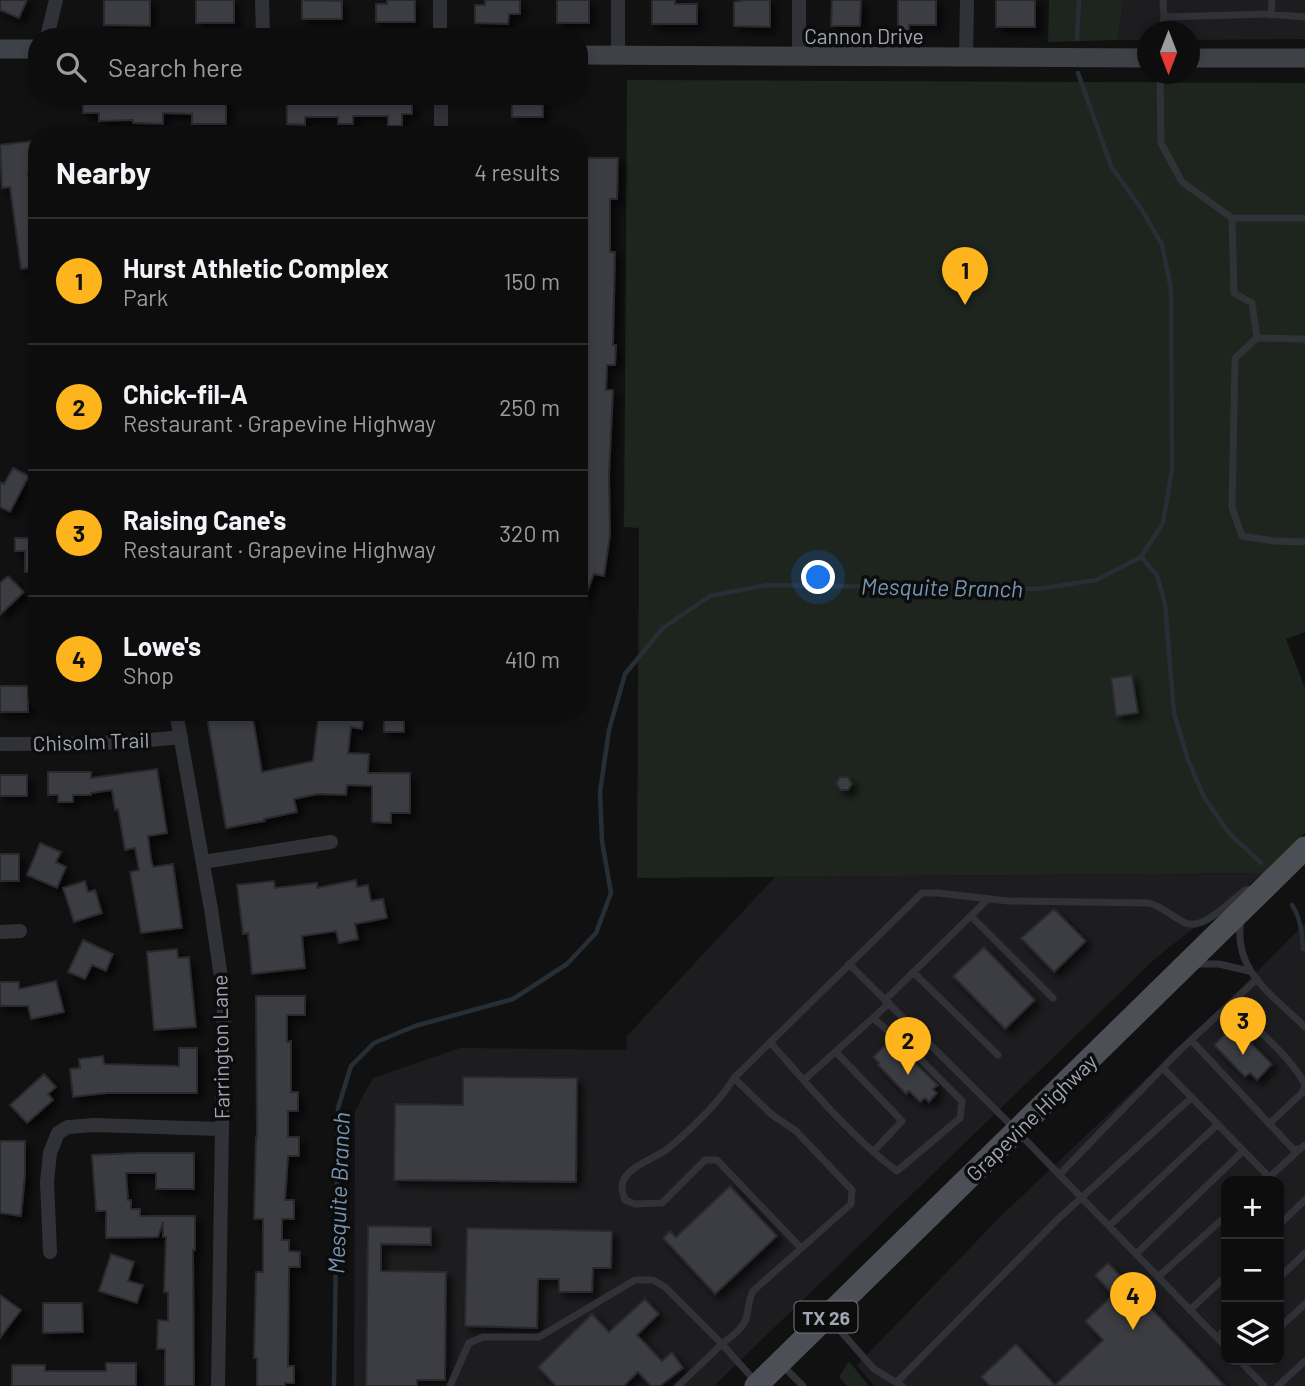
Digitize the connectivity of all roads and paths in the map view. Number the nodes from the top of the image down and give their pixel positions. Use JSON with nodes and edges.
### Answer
{"nodes":[{"id":1,"x":56,"y":0,"type":"edge"},
{"id":2,"x":262,"y":0,"type":"edge"},
{"id":3,"x":440,"y":0,"type":"edge"},
{"id":4,"x":618,"y":0,"type":"edge"},
{"id":5,"x":799,"y":0,"type":"edge"},
{"id":6,"x":967,"y":0,"type":"edge"},
{"id":7,"x":1163,"y":0,"type":"edge"},
{"id":8,"x":1272,"y":0,"type":"edge"},
{"id":9,"x":1271,"y":15,"type":"junction"},
{"id":10,"x":1164,"y":17,"type":"junction"},
{"id":11,"x":1305,"y":17,"type":"edge"},
{"id":12,"x":1163,"y":21,"type":"edge"},
{"id":13,"x":49,"y":28,"type":"edge"},
{"id":14,"x":263,"y":28,"type":"edge"},
{"id":15,"x":440,"y":28,"type":"edge"},
{"id":16,"x":0,"y":49,"type":"edge"},
{"id":17,"x":28,"y":49,"type":"edge"},
{"id":18,"x":588,"y":55,"type":"edge"},
{"id":19,"x":618,"y":55,"type":"junction"},
{"id":20,"x":799,"y":57,"type":"junction"},
{"id":21,"x":966,"y":58,"type":"junction"},
{"id":22,"x":1137,"y":58,"type":"edge"},
{"id":23,"x":1200,"y":58,"type":"edge"},
{"id":24,"x":1305,"y":58,"type":"edge"},
{"id":25,"x":1160,"y":84,"type":"edge"},
{"id":26,"x":441,"y":105,"type":"edge"},
{"id":27,"x":441,"y":126,"type":"edge"},
{"id":28,"x":1232,"y":218,"type":"junction"},
{"id":29,"x":1305,"y":218,"type":"edge"},
{"id":30,"x":1257,"y":338,"type":"junction"},
{"id":31,"x":1305,"y":339,"type":"edge"},
{"id":32,"x":1305,"y":542,"type":"edge"},
{"id":33,"x":178,"y":721,"type":"edge"},
{"id":34,"x":181,"y":737,"type":"junction"},
{"id":35,"x":0,"y":744,"type":"edge"},
{"id":36,"x":331,"y":842,"type":"dead end"},
{"id":37,"x":1305,"y":848,"type":"edge"},
{"id":38,"x":203,"y":862,"type":"junction"},
{"id":39,"x":1266,"y":887,"type":"junction"},
{"id":40,"x":987,"y":900,"type":"junction"},
{"id":41,"x":1247,"y":905,"type":"junction"},
{"id":42,"x":971,"y":916,"type":"junction"},
{"id":43,"x":20,"y":931,"type":"dead end"},
{"id":44,"x":0,"y":932,"type":"edge"},
{"id":45,"x":849,"y":964,"type":"junction"},
{"id":46,"x":1188,"y":964,"type":"junction"},
{"id":47,"x":1249,"y":971,"type":"junction"},
{"id":48,"x":914,"y":972,"type":"junction"},
{"id":49,"x":1257,"y":979,"type":"junction"},
{"id":50,"x":1053,"y":998,"type":"dead end"},
{"id":51,"x":887,"y":1001,"type":"junction"},
{"id":52,"x":1230,"y":1004,"type":"junction"},
{"id":53,"x":873,"y":1018,"type":"junction"},
{"id":54,"x":1305,"y":1027,"type":"edge"},
{"id":55,"x":1191,"y":1040,"type":"junction"},
{"id":56,"x":770,"y":1042,"type":"junction"},
{"id":57,"x":836,"y":1052,"type":"junction"},
{"id":58,"x":998,"y":1055,"type":"dead end"},
{"id":59,"x":1163,"y":1068,"type":"junction"},
{"id":60,"x":734,"y":1078,"type":"junction"},
{"id":61,"x":804,"y":1080,"type":"junction"},
{"id":62,"x":1192,"y":1097,"type":"junction"},
{"id":63,"x":1218,"y":1124,"type":"junction"},
{"id":64,"x":1269,"y":1124,"type":"junction"},
{"id":65,"x":220,"y":1129,"type":"junction"},
{"id":66,"x":1017,"y":1131,"type":"junction"},
{"id":67,"x":1302,"y":1147,"type":"edge"},
{"id":68,"x":1243,"y":1151,"type":"junction"},
{"id":69,"x":873,"y":1152,"type":"junction"},
{"id":70,"x":1059,"y":1175,"type":"junction"},
{"id":71,"x":1264,"y":1176,"type":"edge"},
{"id":72,"x":1270,"y":1176,"type":"edge"},
{"id":73,"x":1083,"y":1199,"type":"junction"},
{"id":74,"x":1305,"y":1200,"type":"edge"},
{"id":75,"x":1284,"y":1220,"type":"edge"},
{"id":76,"x":1221,"y":1221,"type":"edge"},
{"id":77,"x":1109,"y":1226,"type":"junction"},
{"id":78,"x":801,"y":1248,"type":"junction"},
{"id":79,"x":50,"y":1252,"type":"dead end"},
{"id":80,"x":1305,"y":1253,"type":"edge"},
{"id":81,"x":1136,"y":1254,"type":"junction"},
{"id":82,"x":1284,"y":1273,"type":"edge"},
{"id":83,"x":1158,"y":1278,"type":"junction"},
{"id":84,"x":1221,"y":1281,"type":"edge"},
{"id":85,"x":1305,"y":1304,"type":"edge"},
{"id":86,"x":1191,"y":1310,"type":"junction"},
{"id":87,"x":827,"y":1317,"type":"junction"},
{"id":88,"x":1284,"y":1323,"type":"edge"},
{"id":89,"x":1221,"y":1334,"type":"edge"},
{"id":90,"x":1217,"y":1338,"type":"junction"},
{"id":91,"x":1221,"y":1342,"type":"edge"},
{"id":92,"x":722,"y":1344,"type":"junction"},
{"id":93,"x":1305,"y":1361,"type":"edge"},
{"id":94,"x":780,"y":1363,"type":"junction"},
{"id":95,"x":1246,"y":1365,"type":"edge"},
{"id":96,"x":900,"y":1384,"type":"edge"},
{"id":97,"x":757,"y":1385,"type":"edge"},
{"id":98,"x":218,"y":1386,"type":"edge"},
{"id":99,"x":450,"y":1386,"type":"edge"},
{"id":100,"x":678,"y":1386,"type":"edge"},
{"id":101,"x":803,"y":1386,"type":"edge"},
{"id":102,"x":1264,"y":1386,"type":"edge"},
{"id":103,"x":1278,"y":1386,"type":"edge"}],
"edges":[{"from":1,"to":13,"type":"street"},
{"from":2,"to":14,"type":"street"},
{"from":3,"to":15,"type":"street"},
{"from":4,"to":19,"type":"street"},
{"from":5,"to":20,"type":"street"},
{"from":6,"to":21,"type":"street"},
{"from":7,"to":10,"type":"lane"},
{"from":8,"to":9,"type":"lane"},
{"from":9,"to":10,"type":"lane"},
{"from":9,"to":11,"type":"lane"},
{"from":10,"to":12,"type":"lane"},
{"from":16,"to":17,"type":"street"},
{"from":18,"to":19,"type":"street","name":"Cannon Drive"},
{"from":19,"to":20,"type":"street","name":"Cannon Drive"},
{"from":20,"to":21,"type":"street","name":"Cannon Drive"},
{"from":21,"to":22,"type":"street","name":"Cannon Drive"},
{"from":23,"to":24,"type":"street"},
{"from":25,"to":28,"type":"lane"},
{"from":26,"to":27,"type":"street"},
{"from":28,"to":29,"type":"lane"},
{"from":28,"to":30,"type":"lane"},
{"from":30,"to":31,"type":"lane"},
{"from":30,"to":32,"type":"lane"},
{"from":33,"to":34,"type":"street","name":"Farrington Lane"},
{"from":34,"to":35,"type":"street","name":"Chisolm Trail"},
{"from":34,"to":38,"type":"street","name":"Farrington Lane"},
{"from":36,"to":38,"type":"street"},
{"from":37,"to":39,"type":"main road","name":"Grapevine Highway","number":"TX 26"},
{"from":38,"to":65,"type":"street","name":"Farrington Lane"},
{"from":39,"to":40,"type":"lane"},
{"from":39,"to":41,"type":"main road","name":"Grapevine Highway","number":"TX 26"},
{"from":40,"to":42,"type":"lane"},
{"from":40,"to":45,"type":"lane"},
{"from":41,"to":46,"type":"main road","name":"Grapevine Highway","number":"TX 26"},
{"from":41,"to":47,"type":"lane"},
{"from":42,"to":48,"type":"lane"},
{"from":42,"to":50,"type":"lane"},
{"from":43,"to":44,"type":"street"},
{"from":45,"to":51,"type":"lane"},
{"from":45,"to":56,"type":"lane"},
{"from":46,"to":47,"type":"lane"},
{"from":46,"to":66,"type":"main road","name":"Grapevine Highway","number":"TX 26"},
{"from":47,"to":49,"type":"lane"},
{"from":48,"to":51,"type":"lane"},
{"from":48,"to":58,"type":"lane"},
{"from":49,"to":52,"type":"lane"},
{"from":49,"to":54,"type":"lane"},
{"from":51,"to":53,"type":"lane"},
{"from":51,"to":66,"type":"lane"},
{"from":52,"to":55,"type":"lane"},
{"from":52,"to":64,"type":"lane"},
{"from":53,"to":57,"type":"lane"},
{"from":53,"to":69,"type":"lane"},
{"from":55,"to":59,"type":"lane"},
{"from":55,"to":64,"type":"lane"},
{"from":56,"to":60,"type":"lane"},
{"from":56,"to":61,"type":"lane"},
{"from":57,"to":61,"type":"lane"},
{"from":57,"to":69,"type":"lane"},
{"from":59,"to":62,"type":"lane"},
{"from":59,"to":70,"type":"lane"},
{"from":60,"to":78,"type":"lane"},
{"from":60,"to":78,"type":"lane"},
{"from":61,"to":69,"type":"lane"},
{"from":62,"to":63,"type":"lane"},
{"from":62,"to":73,"type":"lane"},
{"from":63,"to":68,"type":"lane"},
{"from":63,"to":77,"type":"lane"},
{"from":64,"to":67,"type":"lane"},
{"from":65,"to":79,"type":"street"},
{"from":65,"to":98,"type":"street","name":"Farrington Lane"},
{"from":66,"to":70,"type":"lane"},
{"from":66,"to":87,"type":"main road","name":"Grapevine Highway","number":"TX 26"},
{"from":67,"to":72,"type":"lane"},
{"from":68,"to":71,"type":"lane"},
{"from":68,"to":81,"type":"lane"},
{"from":70,"to":73,"type":"lane"},
{"from":73,"to":77,"type":"lane"},
{"from":73,"to":96,"type":"lane"},
{"from":74,"to":75,"type":"lane"},
{"from":76,"to":83,"type":"lane"},
{"from":77,"to":81,"type":"lane"},
{"from":78,"to":92,"type":"lane"},
{"from":80,"to":82,"type":"lane"},
{"from":81,"to":83,"type":"lane"},
{"from":83,"to":86,"type":"lane"},
{"from":84,"to":86,"type":"lane"},
{"from":85,"to":88,"type":"lane"},
{"from":86,"to":90,"type":"lane"},
{"from":87,"to":94,"type":"main road","name":"Grapevine Highway","number":"TX 26"},
{"from":87,"to":96,"type":"lane"},
{"from":89,"to":90,"type":"lane"},
{"from":90,"to":91,"type":"lane"},
{"from":92,"to":97,"type":"lane"},
{"from":92,"to":99,"type":"lane"},
{"from":92,"to":100,"type":"lane"},
{"from":93,"to":103,"type":"lane"},
{"from":94,"to":97,"type":"main road","name":"Grapevine Highway","number":"TX 26"},
{"from":94,"to":101,"type":"lane"},
{"from":95,"to":102,"type":"lane"}]}
